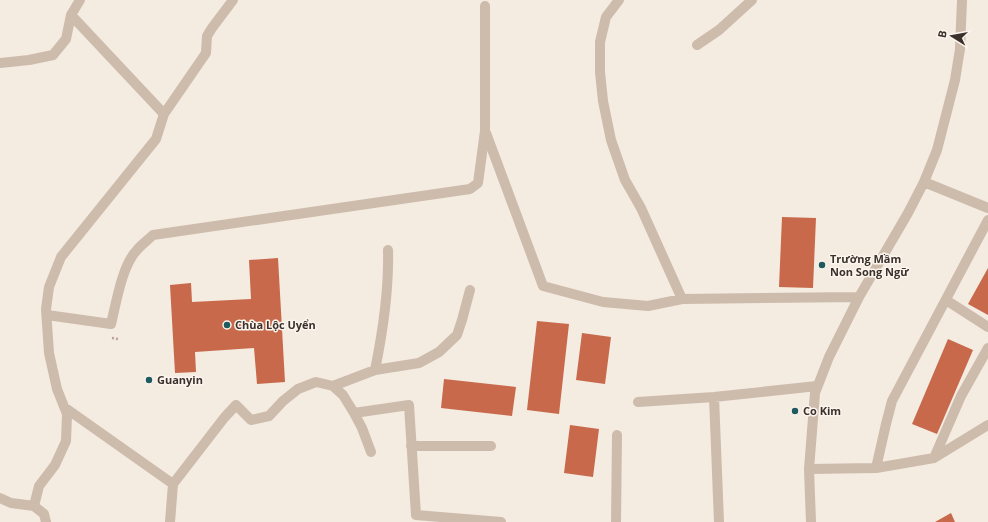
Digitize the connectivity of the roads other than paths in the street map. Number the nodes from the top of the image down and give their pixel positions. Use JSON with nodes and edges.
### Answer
{"nodes":[{"id":1,"x":80,"y":0,"type":"edge"},
{"id":2,"x":233,"y":0,"type":"edge"},
{"id":3,"x":619,"y":0,"type":"edge"},
{"id":4,"x":752,"y":0,"type":"edge"},
{"id":5,"x":962,"y":0,"type":"edge"},
{"id":6,"x":485,"y":6,"type":"dead end"},
{"id":7,"x":71,"y":15,"type":"junction"},
{"id":8,"x":697,"y":45,"type":"dead end"},
{"id":9,"x":0,"y":63,"type":"edge"},
{"id":10,"x":164,"y":114,"type":"junction"},
{"id":11,"x":485,"y":131,"type":"junction"},
{"id":12,"x":924,"y":182,"type":"junction"},
{"id":13,"x":988,"y":208,"type":"edge"},
{"id":14,"x":988,"y":220,"type":"edge"},
{"id":15,"x":388,"y":250,"type":"dead end"},
{"id":16,"x":470,"y":290,"type":"dead end"},
{"id":17,"x":859,"y":297,"type":"junction"},
{"id":18,"x":682,"y":299,"type":"junction"},
{"id":19,"x":946,"y":300,"type":"junction"},
{"id":20,"x":47,"y":315,"type":"junction"},
{"id":21,"x":988,"y":327,"type":"edge"},
{"id":22,"x":988,"y":348,"type":"edge"},
{"id":23,"x":375,"y":370,"type":"junction"},
{"id":24,"x":333,"y":386,"type":"junction"},
{"id":25,"x":817,"y":386,"type":"junction"},
{"id":26,"x":714,"y":397,"type":"junction"},
{"id":27,"x":638,"y":402,"type":"dead end"},
{"id":28,"x":64,"y":407,"type":"junction"},
{"id":29,"x":354,"y":413,"type":"junction"},
{"id":30,"x":988,"y":425,"type":"edge"},
{"id":31,"x":617,"y":436,"type":"dead end"},
{"id":32,"x":411,"y":446,"type":"junction"},
{"id":33,"x":491,"y":446,"type":"dead end"},
{"id":34,"x":371,"y":452,"type":"dead end"},
{"id":35,"x":934,"y":458,"type":"junction"},
{"id":36,"x":876,"y":468,"type":"junction"},
{"id":37,"x":809,"y":469,"type":"junction"},
{"id":38,"x":173,"y":484,"type":"junction"},
{"id":39,"x":0,"y":498,"type":"edge"},
{"id":40,"x":34,"y":506,"type":"junction"},
{"id":41,"x":46,"y":522,"type":"edge"},
{"id":42,"x":170,"y":522,"type":"edge"},
{"id":43,"x":501,"y":522,"type":"edge"},
{"id":44,"x":616,"y":522,"type":"edge"},
{"id":45,"x":719,"y":522,"type":"edge"},
{"id":46,"x":811,"y":522,"type":"edge"}],
"edges":[{"from":1,"to":7,"type":"street"},
{"from":2,"to":10,"type":"street"},
{"from":3,"to":18,"type":"street"},
{"from":4,"to":8,"type":"street"},
{"from":5,"to":12,"type":"street"},
{"from":6,"to":11,"type":"street"},
{"from":7,"to":9,"type":"street"},
{"from":7,"to":10,"type":"street"},
{"from":10,"to":20,"type":"street"},
{"from":11,"to":18,"type":"street"},
{"from":11,"to":20,"type":"street"},
{"from":12,"to":13,"type":"street"},
{"from":12,"to":17,"type":"street"},
{"from":14,"to":19,"type":"street"},
{"from":15,"to":23,"type":"street"},
{"from":16,"to":23,"type":"street"},
{"from":17,"to":18,"type":"street"},
{"from":17,"to":25,"type":"street"},
{"from":19,"to":21,"type":"street"},
{"from":19,"to":36,"type":"street"},
{"from":20,"to":28,"type":"street"},
{"from":22,"to":35,"type":"street"},
{"from":23,"to":24,"type":"street"},
{"from":24,"to":29,"type":"street"},
{"from":24,"to":38,"type":"street"},
{"from":25,"to":26,"type":"street"},
{"from":25,"to":37,"type":"street"},
{"from":26,"to":27,"type":"street"},
{"from":26,"to":45,"type":"street"},
{"from":28,"to":38,"type":"street"},
{"from":28,"to":40,"type":"street"},
{"from":29,"to":32,"type":"street"},
{"from":29,"to":34,"type":"street"},
{"from":30,"to":35,"type":"street"},
{"from":31,"to":44,"type":"street"},
{"from":32,"to":33,"type":"street"},
{"from":32,"to":43,"type":"street"},
{"from":35,"to":36,"type":"street"},
{"from":36,"to":37,"type":"street"},
{"from":37,"to":46,"type":"street"},
{"from":38,"to":42,"type":"street"},
{"from":39,"to":40,"type":"street"},
{"from":40,"to":41,"type":"street"}]}
